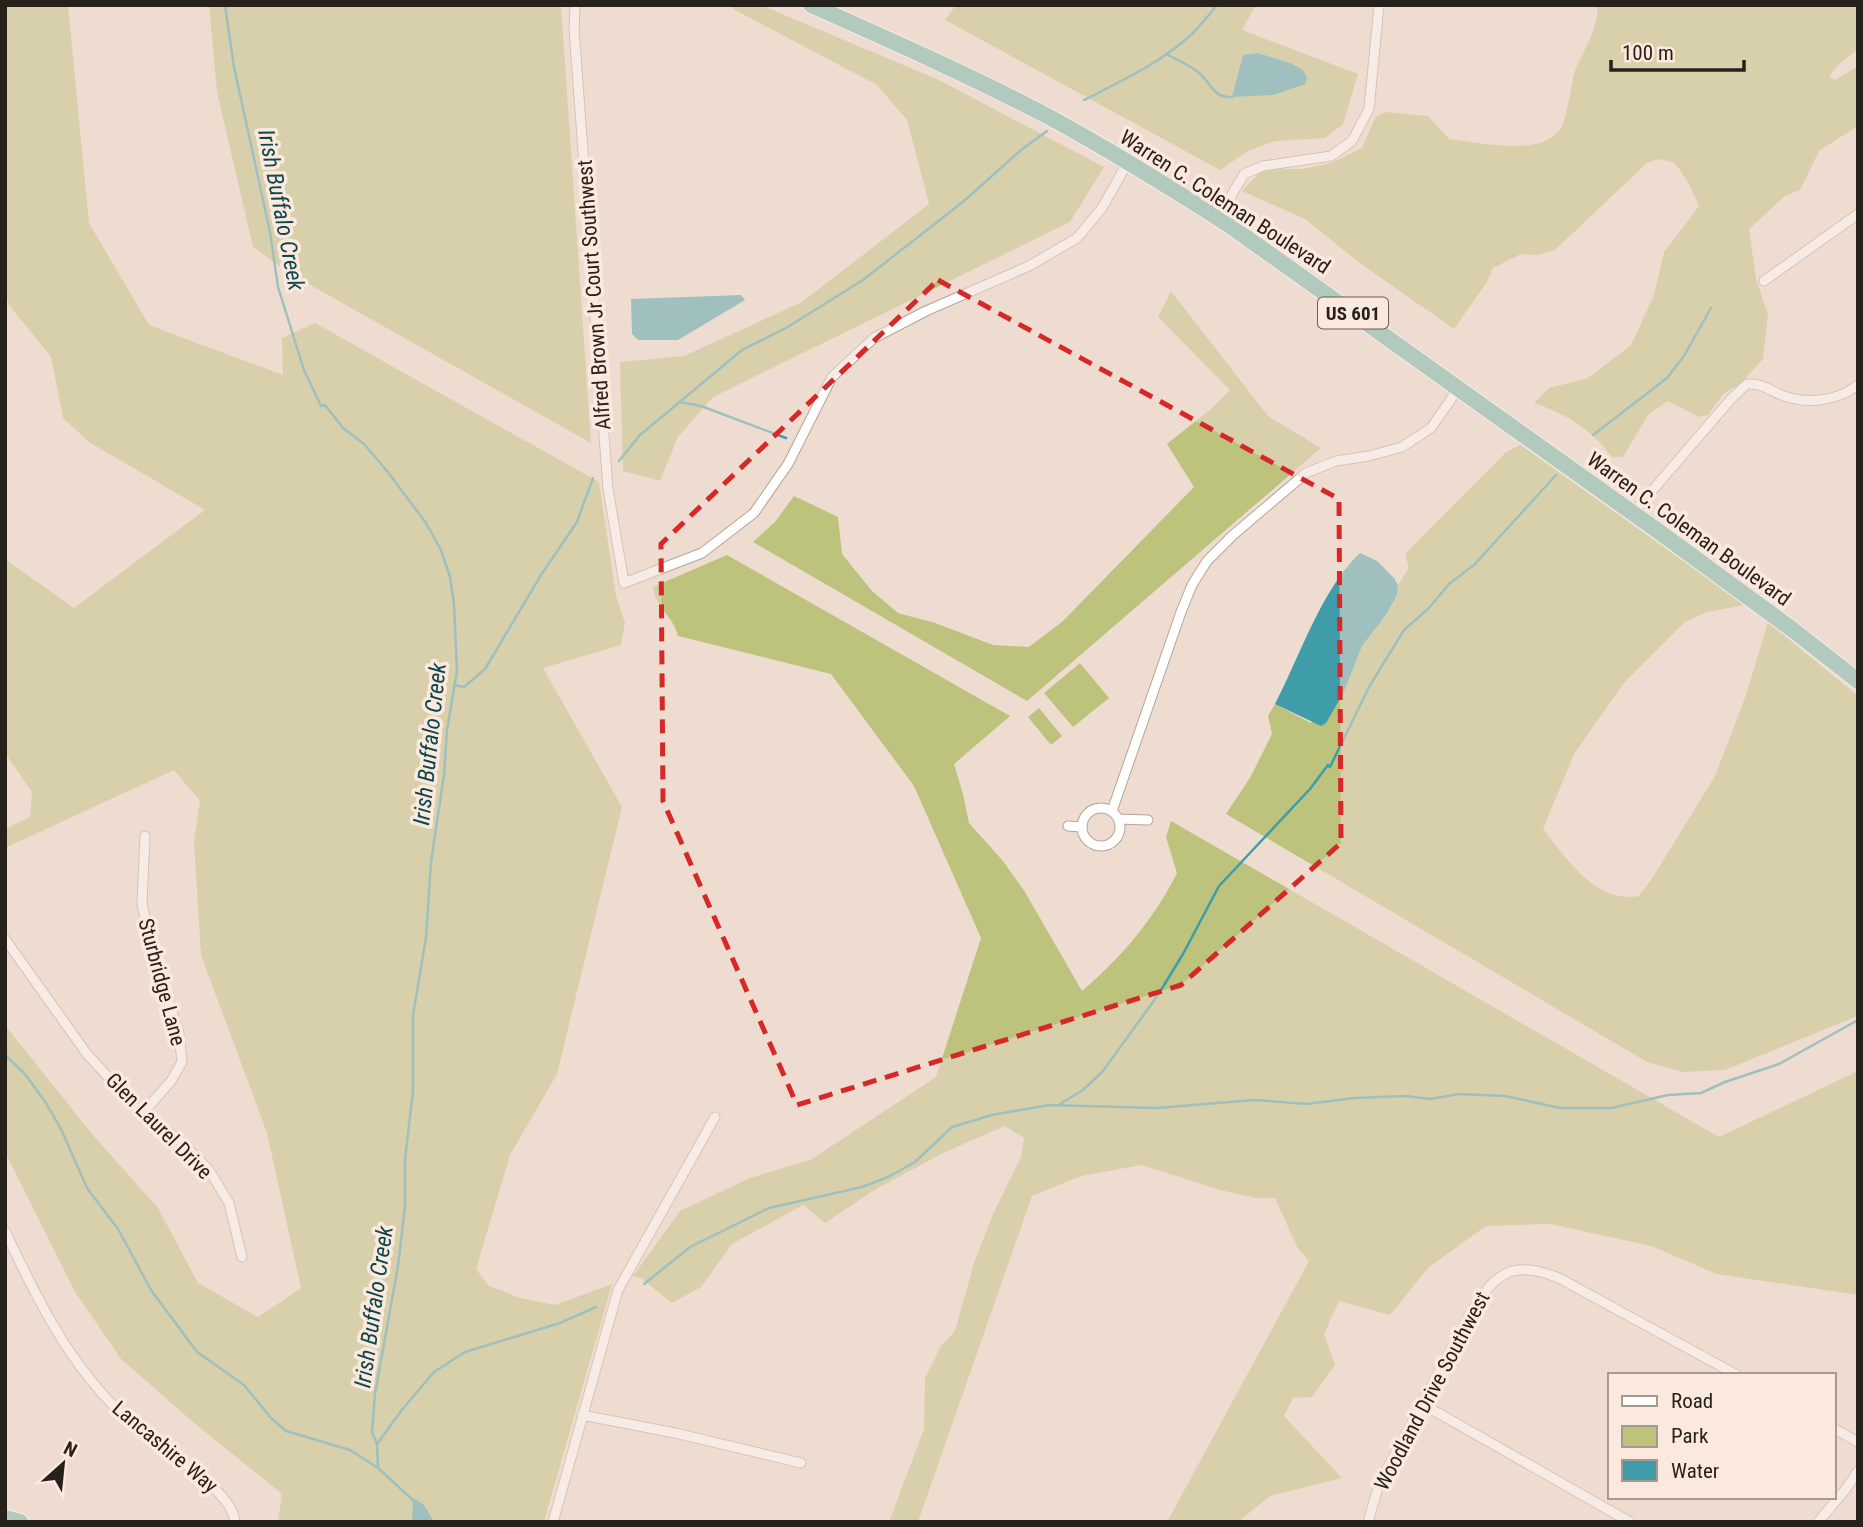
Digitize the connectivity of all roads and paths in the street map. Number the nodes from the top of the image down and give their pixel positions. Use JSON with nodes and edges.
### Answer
{"nodes":[{"id":1,"x":575,"y":5,"type":"edge"},
{"id":2,"x":811,"y":5,"type":"edge"},
{"id":3,"x":1379,"y":5,"type":"edge"},
{"id":4,"x":1128,"y":162,"type":"junction"},
{"id":5,"x":1858,"y":214,"type":"edge"},
{"id":6,"x":1218,"y":218,"type":"junction"},
{"id":7,"x":1764,"y":281,"type":"dead end"},
{"id":8,"x":1858,"y":386,"type":"edge"},
{"id":9,"x":1458,"y":388,"type":"junction"},
{"id":10,"x":1632,"y":514,"type":"junction"},
{"id":11,"x":1858,"y":681,"type":"edge"},
{"id":12,"x":1115,"y":815,"type":"junction"},
{"id":13,"x":1148,"y":820,"type":"dead end"},
{"id":14,"x":1068,"y":826,"type":"dead end"},
{"id":15,"x":1082,"y":827,"type":"junction"},
{"id":16,"x":145,"y":836,"type":"dead end"},
{"id":17,"x":5,"y":939,"type":"edge"},
{"id":18,"x":142,"y":1114,"type":"junction"},
{"id":19,"x":715,"y":1117,"type":"dead end"},
{"id":20,"x":5,"y":1231,"type":"edge"},
{"id":21,"x":242,"y":1257,"type":"dead end"},
{"id":22,"x":1733,"y":1373,"type":"edge"},
{"id":23,"x":1424,"y":1405,"type":"junction"},
{"id":24,"x":582,"y":1415,"type":"junction"},
{"id":25,"x":1835,"y":1429,"type":"edge"},
{"id":26,"x":1858,"y":1442,"type":"edge"},
{"id":27,"x":801,"y":1462,"type":"dead end"},
{"id":28,"x":1858,"y":1471,"type":"edge"},
{"id":29,"x":5,"y":1518,"type":"edge"},
{"id":30,"x":20,"y":1522,"type":"edge"},
{"id":31,"x":235,"y":1522,"type":"edge"},
{"id":32,"x":553,"y":1522,"type":"edge"},
{"id":33,"x":1368,"y":1522,"type":"edge"},
{"id":34,"x":1630,"y":1522,"type":"edge"},
{"id":35,"x":1818,"y":1522,"type":"edge"}],
"edges":[{"from":1,"to":4,"type":"street","name":"Alfred Brown Jr Court Southwest"},
{"from":2,"to":4,"type":"highway","name":"Warren C. Coleman Boulevard","number":"US 601"},
{"from":3,"to":6,"type":"street"},
{"from":4,"to":6,"type":"highway","name":"Warren C. Coleman Boulevard","number":"US 601"},
{"from":5,"to":7,"type":"street"},
{"from":6,"to":9,"type":"highway","name":"Warren C. Coleman Boulevard","number":"US 601"},
{"from":8,"to":10,"type":"street"},
{"from":9,"to":10,"type":"highway","name":"Warren C. Coleman Boulevard","number":"US 601"},
{"from":9,"to":12,"type":"street"},
{"from":10,"to":11,"type":"highway","name":"Warren C. Coleman Boulevard","number":"US 601"},
{"from":12,"to":13,"type":"street"},
{"from":12,"to":15,"type":"street"},
{"from":12,"to":15,"type":"street"},
{"from":14,"to":15,"type":"street"},
{"from":16,"to":18,"type":"street","name":"Sturbridge Lane"},
{"from":17,"to":18,"type":"street","name":"Glen Laurel Drive"},
{"from":18,"to":21,"type":"street","name":"Glen Laurel Drive"},
{"from":19,"to":24,"type":"street"},
{"from":20,"to":31,"type":"street","name":"Lancashire Way"},
{"from":22,"to":23,"type":"street","name":"Woodland Drive Southwest"},
{"from":23,"to":33,"type":"street","name":"Woodland Drive Southwest"},
{"from":23,"to":34,"type":"street"},
{"from":24,"to":27,"type":"street"},
{"from":24,"to":32,"type":"street"},
{"from":25,"to":26,"type":"street"},
{"from":28,"to":35,"type":"street"},
{"from":29,"to":30,"type":"highway"}]}
